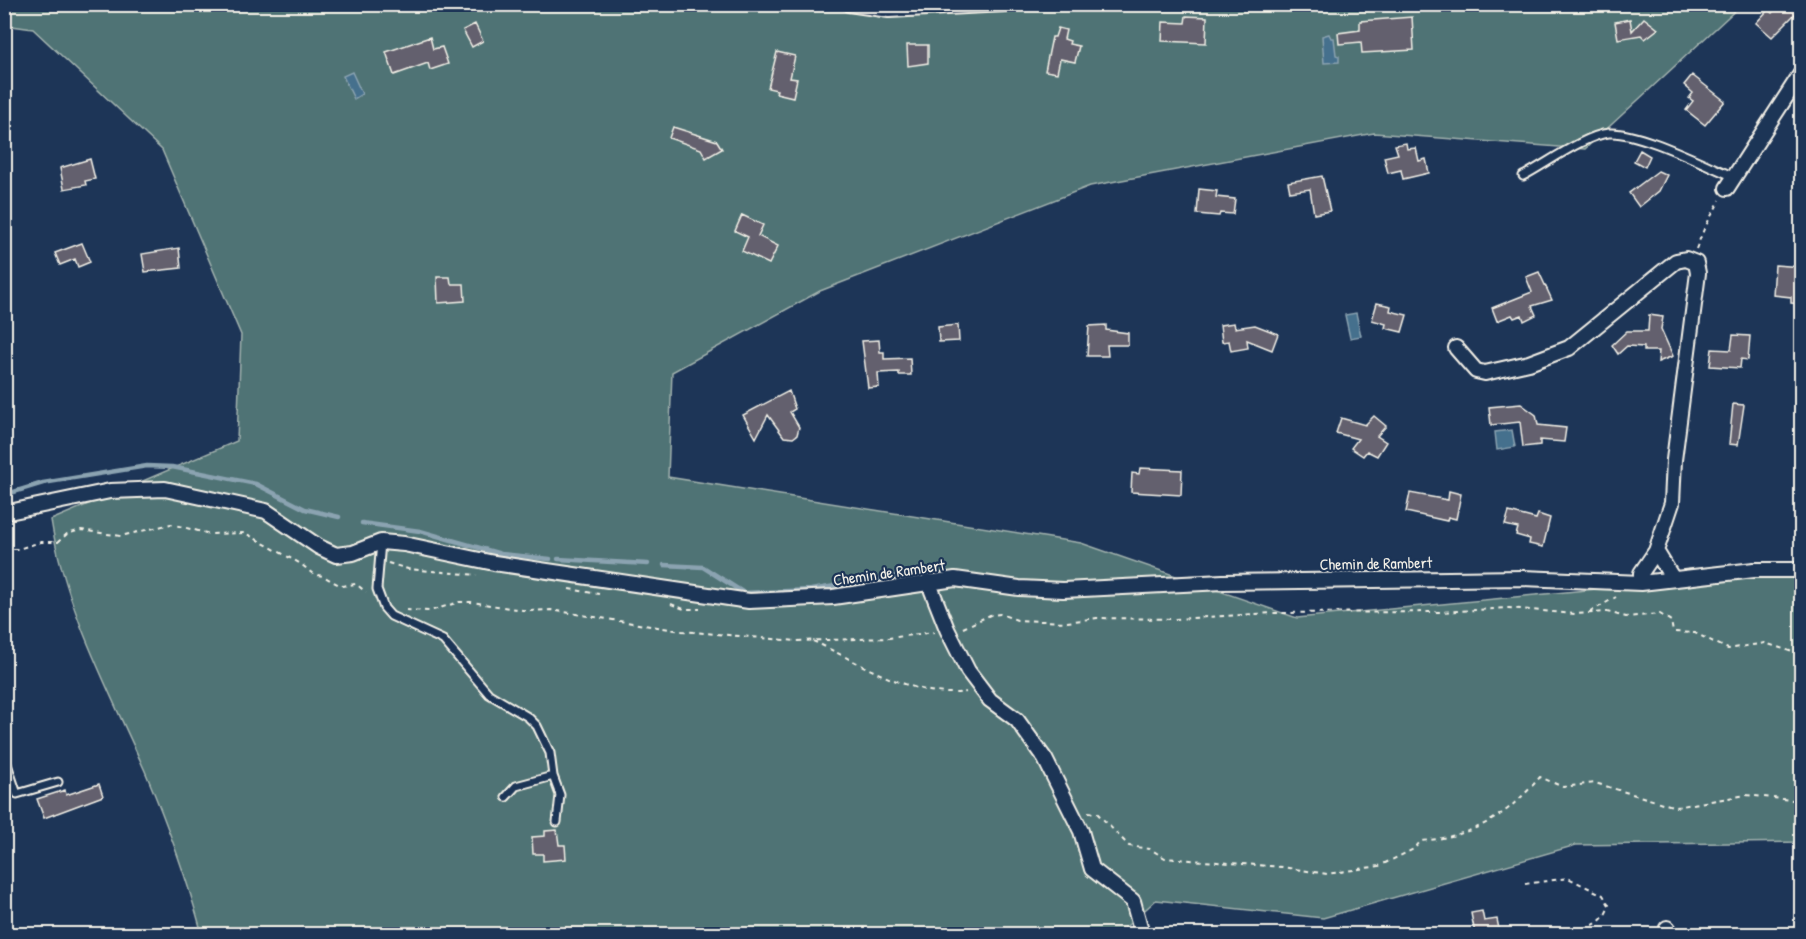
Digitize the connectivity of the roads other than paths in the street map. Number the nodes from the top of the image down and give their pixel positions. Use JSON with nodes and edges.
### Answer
{"nodes":[{"id":1,"x":849,"y":4,"type":"edge"},
{"id":2,"x":1005,"y":4,"type":"edge"},
{"id":3,"x":1802,"y":72,"type":"edge"},
{"id":4,"x":1523,"y":176,"type":"dead end"},
{"id":5,"x":1731,"y":183,"type":"joint"},
{"id":6,"x":1456,"y":348,"type":"dead end"},
{"id":7,"x":4,"y":513,"type":"edge"},
{"id":8,"x":381,"y":542,"type":"junction"},
{"id":9,"x":1656,"y":551,"type":"junction"},
{"id":10,"x":1802,"y":570,"type":"edge"},
{"id":11,"x":1673,"y":579,"type":"junction"},
{"id":12,"x":928,"y":581,"type":"junction"},
{"id":13,"x":1641,"y":583,"type":"junction"},
{"id":14,"x":4,"y":755,"type":"edge"},
{"id":15,"x":553,"y":776,"type":"junction"},
{"id":16,"x":58,"y":782,"type":"dead end"},
{"id":17,"x":506,"y":797,"type":"dead end"},
{"id":18,"x":557,"y":822,"type":"dead end"},
{"id":19,"x":1142,"y":934,"type":"edge"}],
"edges":[{"from":1,"to":2,"type":"street"},
{"from":3,"to":5,"type":"street"},
{"from":4,"to":5,"type":"lane"},
{"from":6,"to":9,"type":"street"},
{"from":7,"to":8,"type":"street"},
{"from":8,"to":12,"type":"street","name":"Chemin de Rambert"},
{"from":8,"to":15,"type":"lane"},
{"from":9,"to":11,"type":"street"},
{"from":9,"to":13,"type":"street"},
{"from":10,"to":11,"type":"street","name":"Chemin de Rambert"},
{"from":11,"to":13,"type":"street","name":"Chemin de Rambert"},
{"from":12,"to":13,"type":"street","name":"Chemin de Rambert"},
{"from":12,"to":19,"type":"street"},
{"from":14,"to":16,"type":"lane"},
{"from":15,"to":17,"type":"lane"},
{"from":15,"to":18,"type":"lane"}]}
